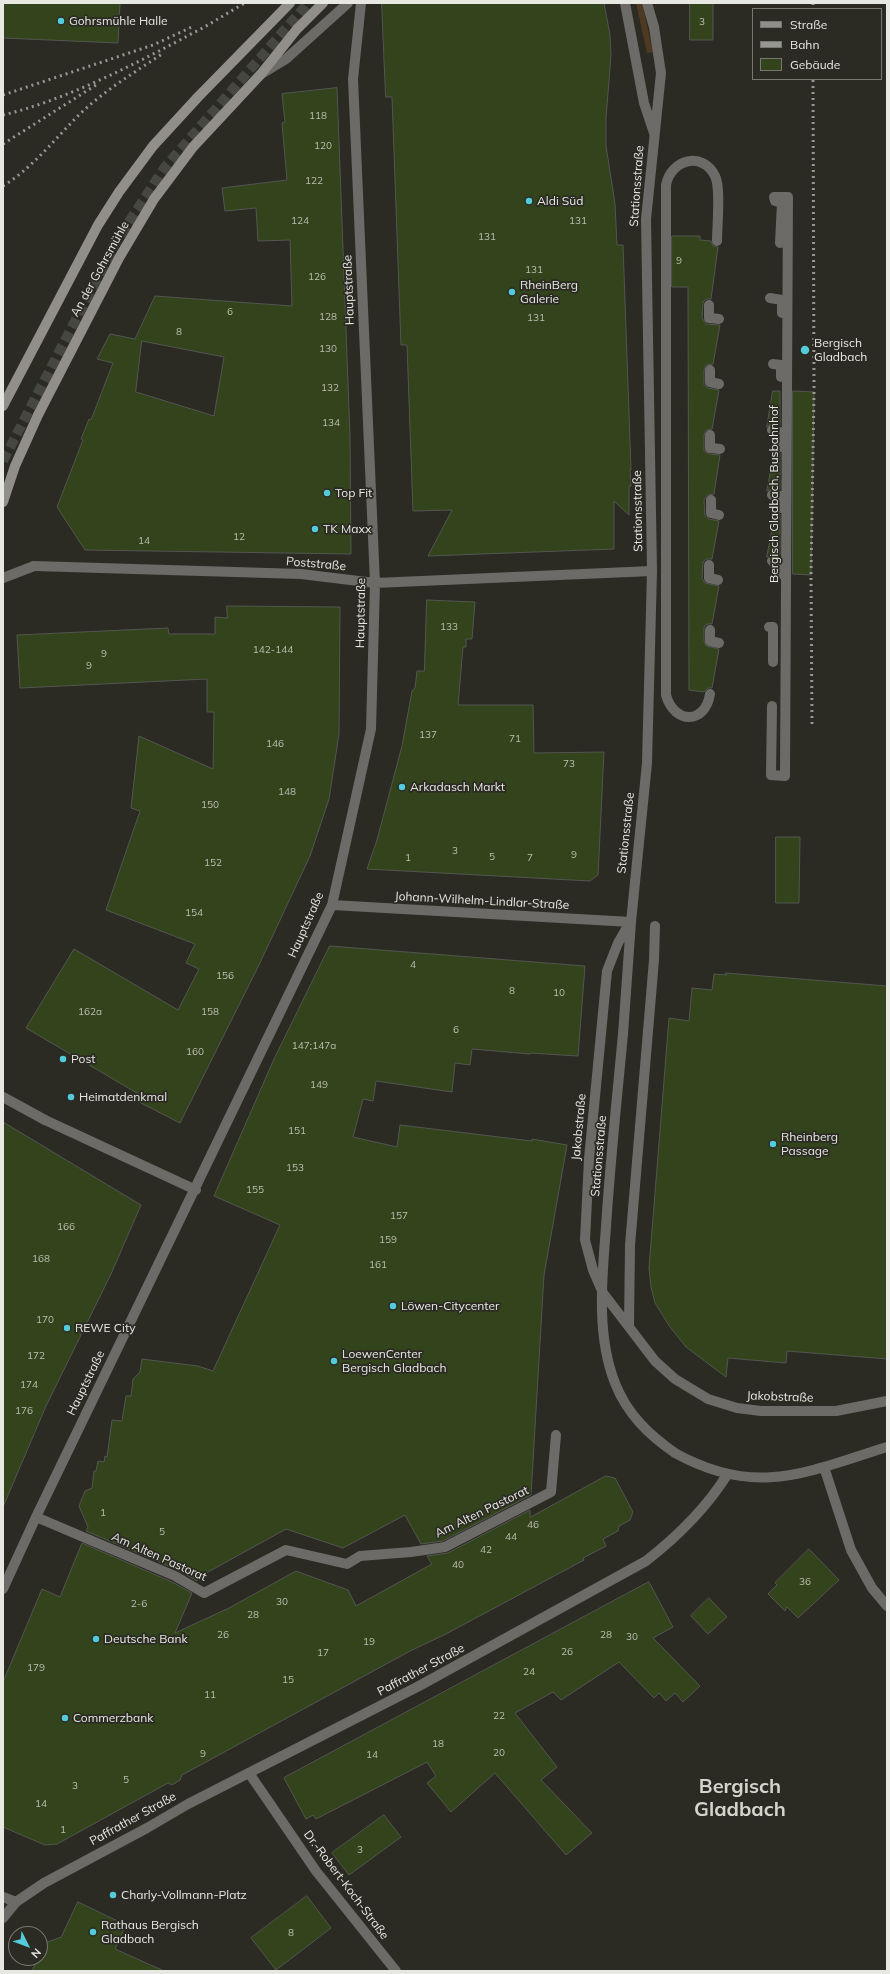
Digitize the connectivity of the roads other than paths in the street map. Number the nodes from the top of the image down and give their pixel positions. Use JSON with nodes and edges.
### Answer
{"nodes":[{"id":1,"x":290,"y":3,"type":"edge"},
{"id":2,"x":322,"y":3,"type":"edge"},
{"id":3,"x":348,"y":3,"type":"edge"},
{"id":4,"x":361,"y":3,"type":"edge"},
{"id":5,"x":625,"y":3,"type":"edge"},
{"id":6,"x":647,"y":3,"type":"edge"},
{"id":7,"x":261,"y":74,"type":"junction"},
{"id":8,"x":654,"y":133,"type":"junction"},
{"id":9,"x":717,"y":241,"type":"dead end"},
{"id":10,"x":780,"y":243,"type":"dead end"},
{"id":11,"x":770,"y":298,"type":"dead end"},
{"id":12,"x":709,"y":305,"type":"dead end"},
{"id":13,"x":782,"y":315,"type":"dead end"},
{"id":14,"x":719,"y":319,"type":"dead end"},
{"id":15,"x":773,"y":364,"type":"dead end"},
{"id":16,"x":710,"y":370,"type":"dead end"},
{"id":17,"x":781,"y":381,"type":"dead end"},
{"id":18,"x":719,"y":384,"type":"dead end"},
{"id":19,"x":3,"y":406,"type":"edge"},
{"id":20,"x":772,"y":430,"type":"dead end"},
{"id":21,"x":710,"y":435,"type":"dead end"},
{"id":22,"x":780,"y":447,"type":"dead end"},
{"id":23,"x":720,"y":449,"type":"dead end"},
{"id":24,"x":772,"y":495,"type":"dead end"},
{"id":25,"x":711,"y":500,"type":"dead end"},
{"id":26,"x":3,"y":502,"type":"edge"},
{"id":27,"x":780,"y":514,"type":"dead end"},
{"id":28,"x":719,"y":515,"type":"dead end"},
{"id":29,"x":772,"y":561,"type":"dead end"},
{"id":30,"x":709,"y":565,"type":"dead end"},
{"id":31,"x":652,"y":571,"type":"junction"},
{"id":32,"x":781,"y":576,"type":"dead end"},
{"id":33,"x":3,"y":578,"type":"edge"},
{"id":34,"x":718,"y":580,"type":"dead end"},
{"id":35,"x":375,"y":583,"type":"junction"},
{"id":36,"x":769,"y":627,"type":"dead end"},
{"id":37,"x":710,"y":630,"type":"dead end"},
{"id":38,"x":719,"y":643,"type":"dead end"},
{"id":39,"x":772,"y":662,"type":"dead end"},
{"id":40,"x":710,"y":694,"type":"dead end"},
{"id":41,"x":772,"y":706,"type":"dead end"},
{"id":42,"x":332,"y":905,"type":"junction"},
{"id":43,"x":630,"y":922,"type":"junction"},
{"id":44,"x":655,"y":926,"type":"dead end"},
{"id":45,"x":3,"y":1097,"type":"edge"},
{"id":46,"x":196,"y":1190,"type":"junction"},
{"id":47,"x":629,"y":1327,"type":"junction"},
{"id":48,"x":887,"y":1401,"type":"edge"},
{"id":49,"x":556,"y":1435,"type":"dead end"},
{"id":50,"x":887,"y":1447,"type":"edge"},
{"id":51,"x":824,"y":1467,"type":"junction"},
{"id":52,"x":727,"y":1475,"type":"junction"},
{"id":53,"x":36,"y":1517,"type":"junction"},
{"id":54,"x":3,"y":1589,"type":"edge"},
{"id":55,"x":887,"y":1606,"type":"edge"},
{"id":56,"x":249,"y":1773,"type":"junction"},
{"id":57,"x":3,"y":1897,"type":"edge"},
{"id":58,"x":16,"y":1902,"type":"junction"},
{"id":59,"x":3,"y":1918,"type":"edge"},
{"id":60,"x":396,"y":1971,"type":"edge"}],
"edges":[{"from":1,"to":19,"type":"main road","name":"An der Gohrsmühle"},
{"from":2,"to":7,"type":"main road","name":"An der Gohrsmühle"},
{"from":3,"to":7,"type":"street","name":"An der Gohrsmühle"},
{"from":4,"to":35,"type":"street","name":"Hauptstraße"},
{"from":5,"to":8,"type":"street","name":"Stationsstraße"},
{"from":6,"to":8,"type":"street","name":"Stationsstraße"},
{"from":7,"to":26,"type":"main road","name":"An der Gohrsmühle"},
{"from":8,"to":31,"type":"street","name":"Stationsstraße"},
{"from":9,"to":40,"type":"street"},
{"from":10,"to":41,"type":"street","name":"Bergisch Gladbach, Busbahnhof"},
{"from":11,"to":13,"type":"street"},
{"from":12,"to":14,"type":"street"},
{"from":15,"to":17,"type":"street"},
{"from":16,"to":18,"type":"street"},
{"from":20,"to":22,"type":"street","name":"Bergisch Gladbach, Busbahnhof"},
{"from":21,"to":23,"type":"street"},
{"from":24,"to":27,"type":"street","name":"Bergisch Gladbach, Busbahnhof"},
{"from":25,"to":28,"type":"street"},
{"from":29,"to":32,"type":"street","name":"Bergisch Gladbach, Busbahnhof"},
{"from":30,"to":34,"type":"street"},
{"from":31,"to":35,"type":"street","name":"Poststraße"},
{"from":31,"to":43,"type":"street","name":"Stationsstraße"},
{"from":33,"to":35,"type":"street","name":"Poststraße"},
{"from":35,"to":42,"type":"street","name":"Hauptstraße"},
{"from":36,"to":39,"type":"street"},
{"from":37,"to":38,"type":"street"},
{"from":42,"to":43,"type":"street","name":"Johann-Wilhelm-Lindlar-Straße"},
{"from":42,"to":46,"type":"street","name":"Hauptstraße"},
{"from":43,"to":47,"type":"street","name":"Jakobstraße"},
{"from":43,"to":52,"type":"street","name":"Stationsstraße","bridge":true},
{"from":44,"to":47,"type":"street"},
{"from":45,"to":46,"type":"street"},
{"from":46,"to":53,"type":"street","name":"Hauptstraße"},
{"from":47,"to":48,"type":"street","name":"Jakobstraße"},
{"from":49,"to":53,"type":"street","name":"Am Alten Pastorat"},
{"from":50,"to":51,"type":"street"},
{"from":51,"to":52,"type":"street"},
{"from":51,"to":55,"type":"street"},
{"from":52,"to":56,"type":"street","name":"Paffrather Straße"},
{"from":53,"to":54,"type":"street","name":"Hauptstraße"},
{"from":56,"to":58,"type":"street","name":"Paffrather Straße"},
{"from":56,"to":60,"type":"street","name":"Dr.-Robert-Koch-Straße"},
{"from":57,"to":58,"type":"street"},
{"from":58,"to":59,"type":"street","name":"Paffrather Straße"}]}
